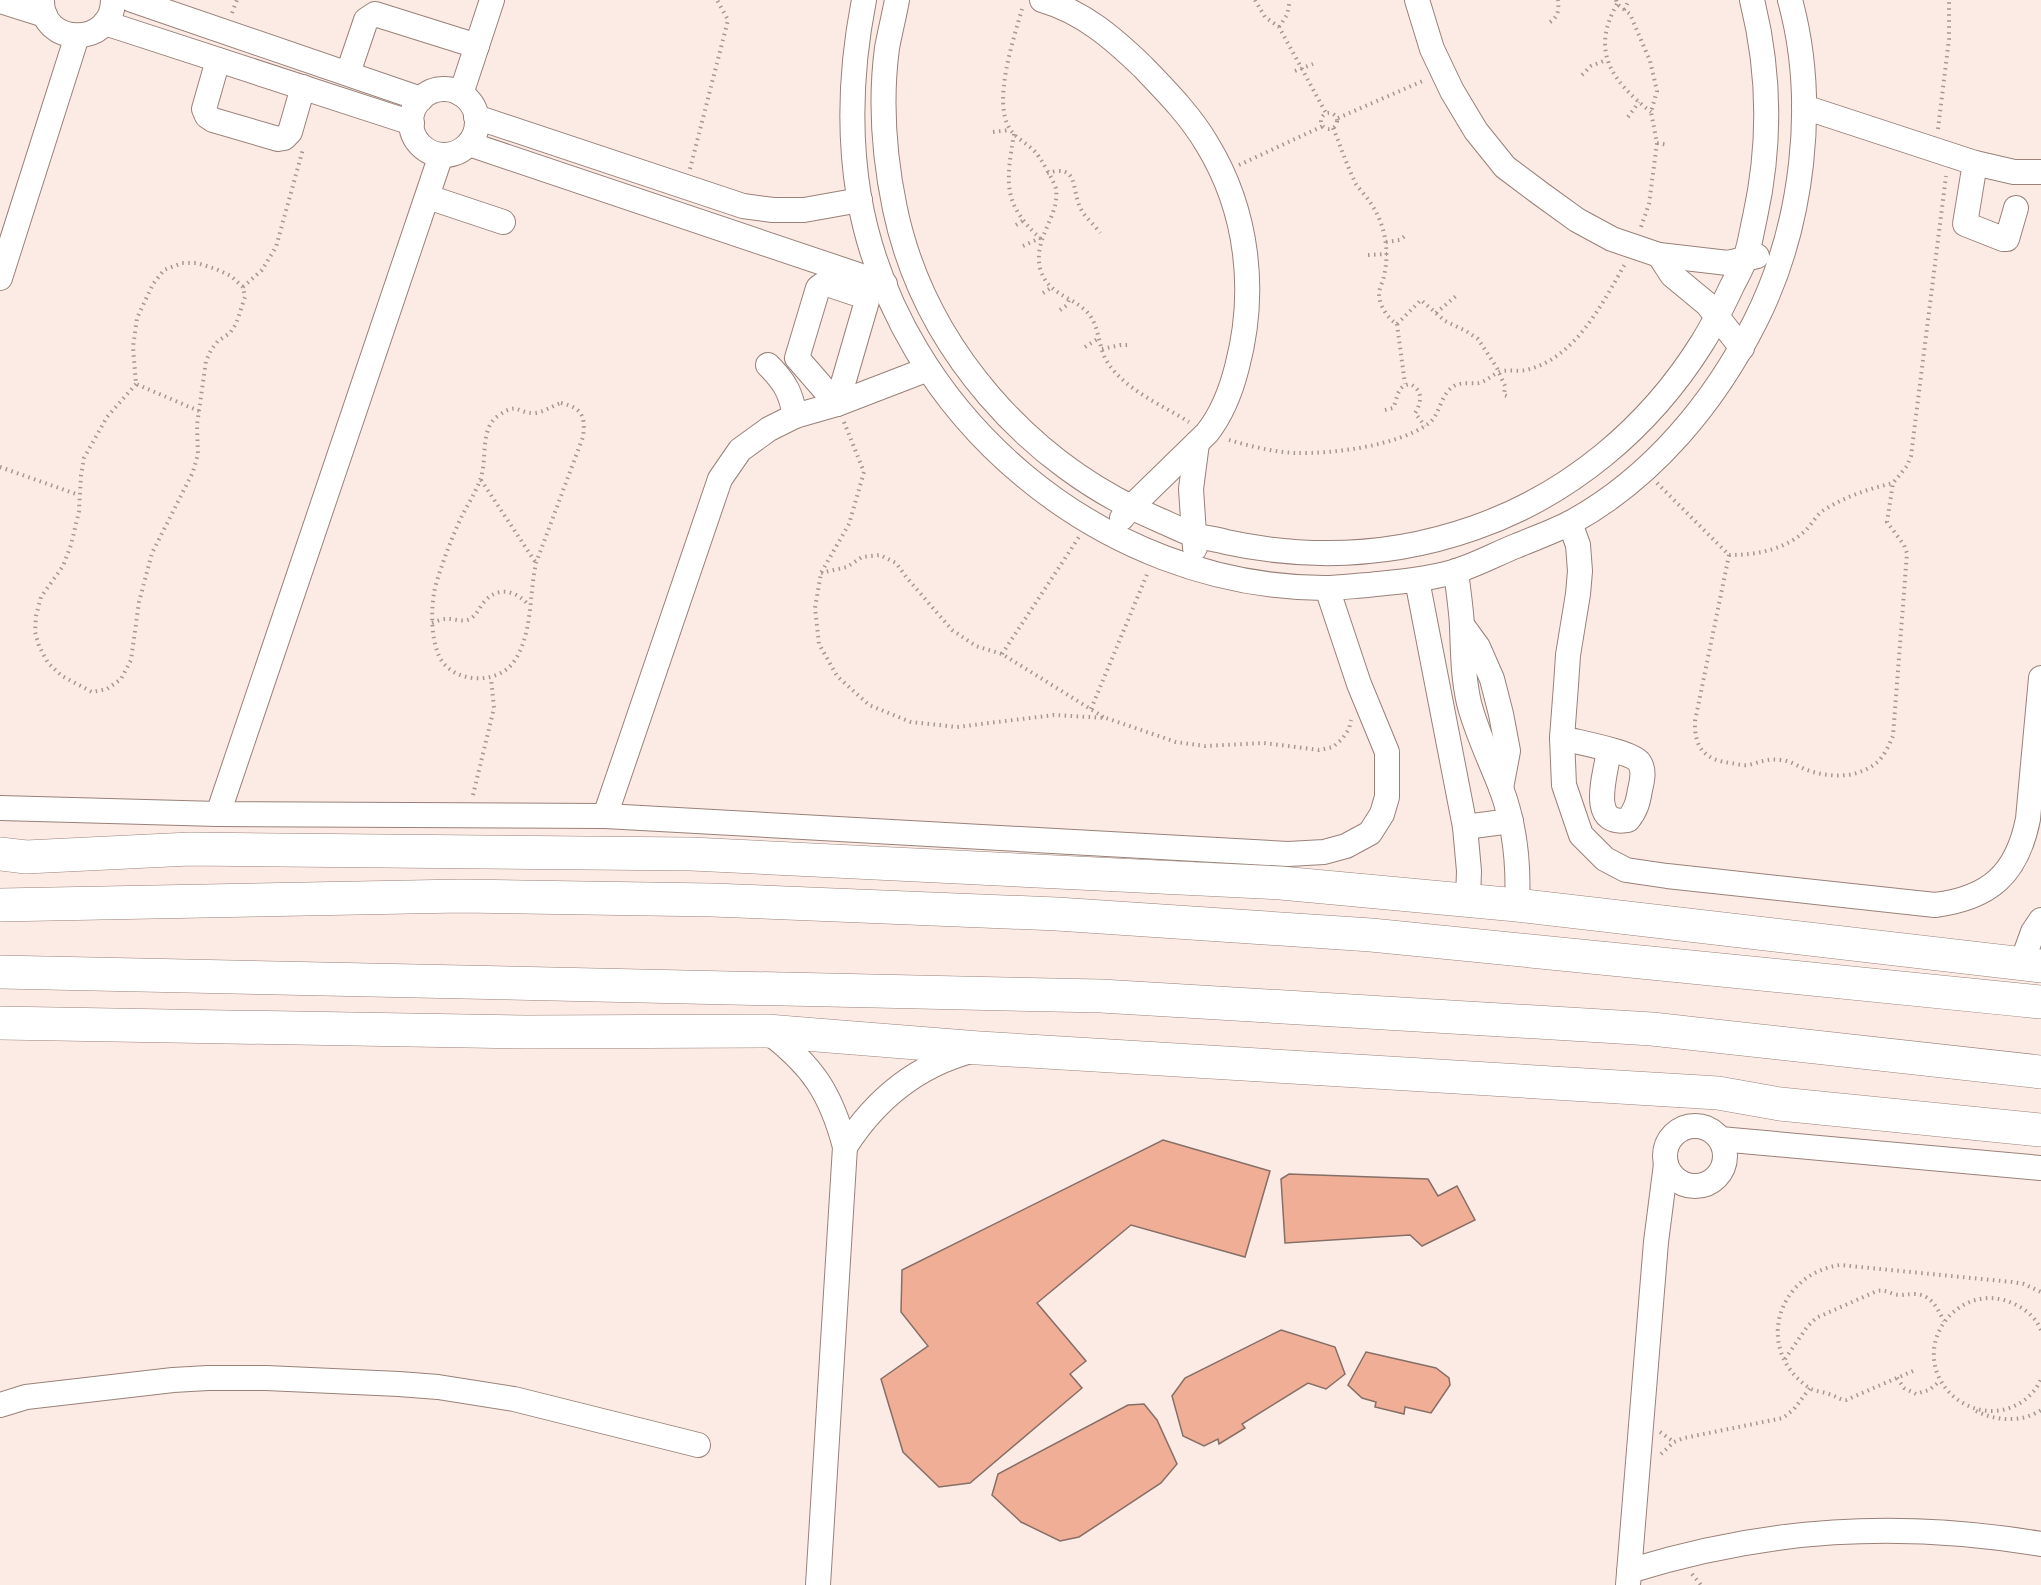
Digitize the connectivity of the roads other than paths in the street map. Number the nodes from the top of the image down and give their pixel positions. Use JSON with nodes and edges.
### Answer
{"nodes":[{"id":1,"x":113,"y":0,"type":"edge"},
{"id":2,"x":132,"y":0,"type":"edge"},
{"id":3,"x":492,"y":0,"type":"edge"},
{"id":4,"x":864,"y":0,"type":"edge"},
{"id":5,"x":897,"y":0,"type":"edge"},
{"id":6,"x":1042,"y":0,"type":"edge"},
{"id":7,"x":1417,"y":0,"type":"edge"},
{"id":8,"x":1752,"y":0,"type":"edge"},
{"id":9,"x":1790,"y":0,"type":"edge"},
{"id":10,"x":0,"y":1,"type":"edge"},
{"id":11,"x":43,"y":8,"type":"edge"},
{"id":12,"x":105,"y":23,"type":"junction"},
{"id":13,"x":77,"y":36,"type":"junction"},
{"id":14,"x":477,"y":46,"type":"junction"},
{"id":15,"x":218,"y":60,"type":"junction"},
{"id":16,"x":348,"y":73,"type":"junction"},
{"id":17,"x":303,"y":87,"type":"junction"},
{"id":18,"x":461,"y":94,"type":"junction"},
{"id":19,"x":421,"y":99,"type":"junction"},
{"id":20,"x":1804,"y":107,"type":"junction"},
{"id":21,"x":476,"y":117,"type":"junction"},
{"id":22,"x":412,"y":123,"type":"junction"},
{"id":23,"x":469,"y":144,"type":"junction"},
{"id":24,"x":441,"y":154,"type":"junction"},
{"id":25,"x":1976,"y":163,"type":"junction"},
{"id":26,"x":2014,"y":172,"type":"junction"},
{"id":27,"x":2041,"y":172,"type":"edge"},
{"id":28,"x":2041,"y":189,"type":"edge"},
{"id":29,"x":428,"y":197,"type":"junction"},
{"id":30,"x":860,"y":200,"type":"junction"},
{"id":31,"x":2016,"y":208,"type":"dead end"},
{"id":32,"x":503,"y":222,"type":"dead end"},
{"id":33,"x":1659,"y":255,"type":"junction"},
{"id":34,"x":1746,"y":258,"type":"junction"},
{"id":35,"x":1781,"y":259,"type":"junction"},
{"id":36,"x":0,"y":278,"type":"edge"},
{"id":37,"x":885,"y":284,"type":"junction"},
{"id":38,"x":1718,"y":316,"type":"junction"},
{"id":39,"x":1742,"y":348,"type":"junction"},
{"id":40,"x":768,"y":365,"type":"dead end"},
{"id":41,"x":928,"y":369,"type":"junction"},
{"id":42,"x":795,"y":416,"type":"junction"},
{"id":43,"x":1197,"y":443,"type":"junction"},
{"id":44,"x":1130,"y":508,"type":"junction"},
{"id":45,"x":1570,"y":523,"type":"junction"},
{"id":46,"x":1110,"y":534,"type":"junction"},
{"id":47,"x":1194,"y":535,"type":"junction"},
{"id":48,"x":1197,"y":570,"type":"junction"},
{"id":49,"x":1456,"y":571,"type":"junction"},
{"id":50,"x":1417,"y":580,"type":"junction"},
{"id":51,"x":1327,"y":588,"type":"junction"},
{"id":52,"x":2041,"y":678,"type":"edge"},
{"id":53,"x":1562,"y":738,"type":"junction"},
{"id":54,"x":1609,"y":750,"type":"dead end"},
{"id":55,"x":0,"y":808,"type":"edge"},
{"id":56,"x":218,"y":814,"type":"junction"},
{"id":57,"x":605,"y":816,"type":"junction"},
{"id":58,"x":1511,"y":822,"type":"junction"},
{"id":59,"x":1465,"y":827,"type":"junction"},
{"id":60,"x":190,"y":849,"type":"junction"},
{"id":61,"x":0,"y":854,"type":"edge"},
{"id":62,"x":189,"y":900,"type":"junction"},
{"id":63,"x":1468,"y":900,"type":"junction"},
{"id":64,"x":0,"y":905,"type":"edge"},
{"id":65,"x":1517,"y":905,"type":"junction"},
{"id":66,"x":2041,"y":920,"type":"edge"},
{"id":67,"x":1756,"y":933,"type":"junction"},
{"id":68,"x":1679,"y":964,"type":"junction"},
{"id":69,"x":2031,"y":966,"type":"edge"},
{"id":70,"x":0,"y":972,"type":"edge"},
{"id":71,"x":2041,"y":1002,"type":"edge"},
{"id":72,"x":0,"y":1023,"type":"edge"},
{"id":73,"x":767,"y":1031,"type":"junction"},
{"id":74,"x":979,"y":1048,"type":"junction"},
{"id":75,"x":2041,"y":1072,"type":"edge"},
{"id":76,"x":2041,"y":1130,"type":"edge"},
{"id":77,"x":1720,"y":1138,"type":"junction"},
{"id":78,"x":845,"y":1147,"type":"junction"},
{"id":79,"x":1666,"y":1164,"type":"junction"},
{"id":80,"x":2041,"y":1168,"type":"edge"},
{"id":81,"x":0,"y":1405,"type":"edge"},
{"id":82,"x":698,"y":1445,"type":"dead end"},
{"id":83,"x":2041,"y":1544,"type":"edge"},
{"id":84,"x":1628,"y":1578,"type":"edge"},
{"id":85,"x":818,"y":1585,"type":"edge"}],
"edges":[{"from":1,"to":12,"type":"street"},
{"from":2,"to":16,"type":"street"},
{"from":3,"to":14,"type":"street"},
{"from":4,"to":30,"type":"street"},
{"from":5,"to":44,"type":"street"},
{"from":6,"to":43,"type":"street"},
{"from":7,"to":33,"type":"street"},
{"from":8,"to":34,"type":"street"},
{"from":9,"to":20,"type":"street"},
{"from":10,"to":11,"type":"street"},
{"from":11,"to":13,"type":"street"},
{"from":12,"to":13,"type":"street"},
{"from":12,"to":15,"type":"street"},
{"from":13,"to":36,"type":"street"},
{"from":14,"to":16,"type":"street"},
{"from":14,"to":18,"type":"street"},
{"from":15,"to":17,"type":"street"},
{"from":15,"to":17,"type":"street"},
{"from":16,"to":19,"type":"street"},
{"from":17,"to":22,"type":"street"},
{"from":18,"to":19,"type":"street"},
{"from":18,"to":21,"type":"street"},
{"from":19,"to":22,"type":"street"},
{"from":20,"to":25,"type":"street"},
{"from":20,"to":35,"type":"street"},
{"from":21,"to":23,"type":"street"},
{"from":21,"to":30,"type":"street"},
{"from":22,"to":24,"type":"street"},
{"from":23,"to":24,"type":"street"},
{"from":23,"to":37,"type":"street"},
{"from":24,"to":29,"type":"street"},
{"from":25,"to":26,"type":"street"},
{"from":25,"to":31,"type":"street"},
{"from":26,"to":27,"type":"street"},
{"from":26,"to":28,"type":"street"},
{"from":29,"to":32,"type":"street"},
{"from":29,"to":56,"type":"street"},
{"from":30,"to":37,"type":"street"},
{"from":33,"to":34,"type":"street"},
{"from":33,"to":38,"type":"street"},
{"from":34,"to":35,"type":"street"},
{"from":34,"to":38,"type":"street"},
{"from":35,"to":39,"type":"street"},
{"from":37,"to":41,"type":"street"},
{"from":38,"to":39,"type":"street"},
{"from":38,"to":47,"type":"street"},
{"from":39,"to":45,"type":"street"},
{"from":40,"to":42,"type":"street"},
{"from":41,"to":42,"type":"street"},
{"from":41,"to":46,"type":"street"},
{"from":42,"to":57,"type":"street"},
{"from":43,"to":44,"type":"street"},
{"from":43,"to":47,"type":"street"},
{"from":44,"to":46,"type":"street"},
{"from":44,"to":47,"type":"street"},
{"from":45,"to":49,"type":"street"},
{"from":45,"to":53,"type":"street"},
{"from":46,"to":48,"type":"street"},
{"from":47,"to":48,"type":"street"},
{"from":48,"to":51,"type":"street"},
{"from":49,"to":50,"type":"street"},
{"from":49,"to":58,"type":"street"},
{"from":50,"to":51,"type":"street"},
{"from":50,"to":59,"type":"street"},
{"from":51,"to":57,"type":"street"},
{"from":52,"to":53,"type":"street"},
{"from":53,"to":54,"type":"street"},
{"from":55,"to":56,"type":"street"},
{"from":56,"to":57,"type":"street"},
{"from":58,"to":59,"type":"street"},
{"from":58,"to":65,"type":"street"},
{"from":59,"to":63,"type":"street"},
{"from":60,"to":61,"type":"main road"},
{"from":60,"to":62,"type":"main road"},
{"from":60,"to":63,"type":"main road"},
{"from":62,"to":64,"type":"main road"},
{"from":62,"to":68,"type":"main road"},
{"from":63,"to":65,"type":"main road"},
{"from":65,"to":67,"type":"main road"},
{"from":66,"to":69,"type":"street"},
{"from":67,"to":68,"type":"main road"},
{"from":67,"to":69,"type":"main road"},
{"from":68,"to":71,"type":"main road"},
{"from":70,"to":75,"type":"main road"},
{"from":72,"to":73,"type":"main road"},
{"from":73,"to":74,"type":"main road"},
{"from":73,"to":78,"type":"street"},
{"from":74,"to":76,"type":"main road"},
{"from":74,"to":78,"type":"street"},
{"from":77,"to":79,"type":"street"},
{"from":77,"to":79,"type":"street"},
{"from":77,"to":80,"type":"street"},
{"from":78,"to":85,"type":"street"},
{"from":79,"to":84,"type":"street"},
{"from":81,"to":82,"type":"street"},
{"from":83,"to":84,"type":"street"}]}
